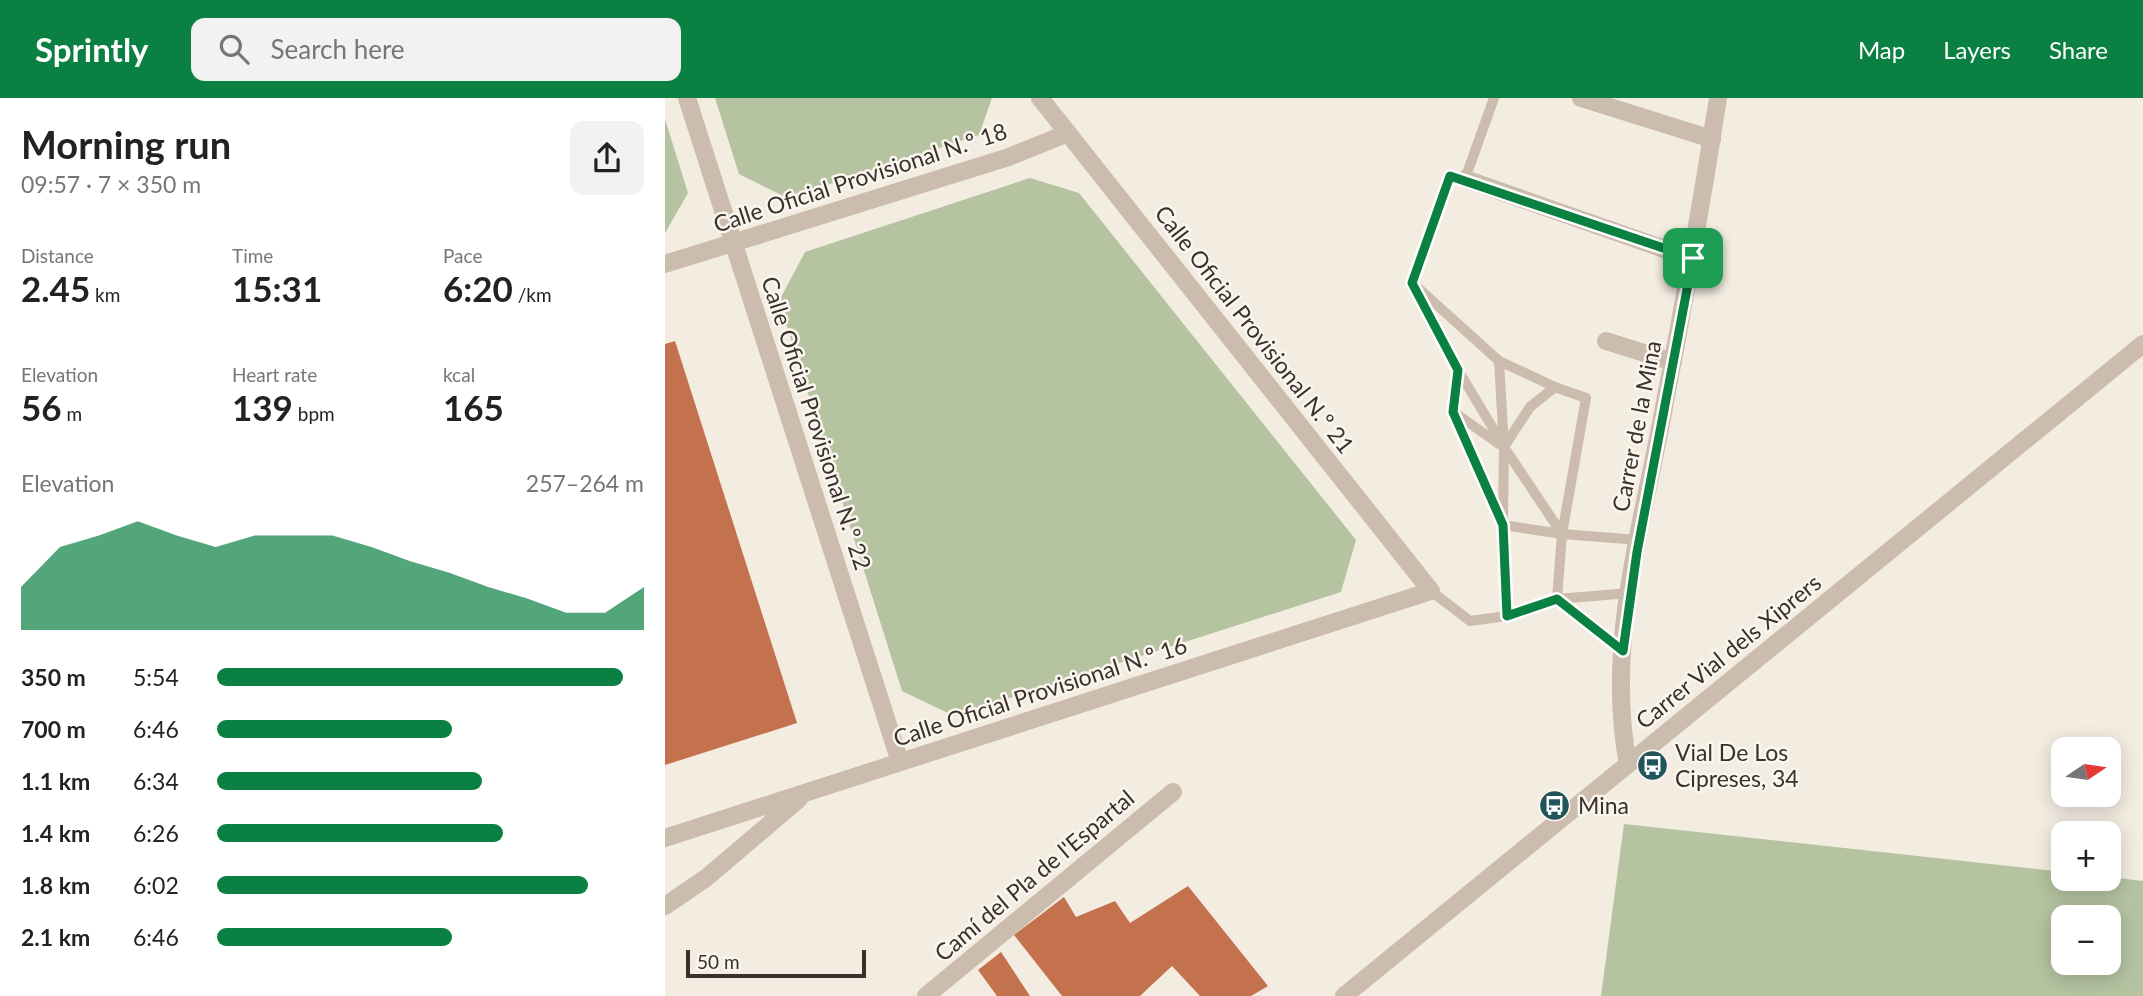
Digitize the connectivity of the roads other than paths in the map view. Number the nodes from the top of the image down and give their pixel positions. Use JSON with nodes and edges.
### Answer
{"nodes":[{"id":1,"x":687,"y":98,"type":"edge"},
{"id":2,"x":1040,"y":98,"type":"edge"},
{"id":3,"x":1493,"y":98,"type":"edge"},
{"id":4,"x":1581,"y":98,"type":"edge"},
{"id":5,"x":1718,"y":98,"type":"edge"},
{"id":6,"x":1068,"y":133,"type":"junction"},
{"id":7,"x":1711,"y":139,"type":"junction"},
{"id":8,"x":1465,"y":178,"type":"junction"},
{"id":9,"x":735,"y":243,"type":"junction"},
{"id":10,"x":1693,"y":258,"type":"junction"},
{"id":11,"x":665,"y":264,"type":"edge"},
{"id":12,"x":1412,"y":283,"type":"junction"},
{"id":13,"x":1606,"y":341,"type":"dead end"},
{"id":14,"x":2143,"y":344,"type":"edge"},
{"id":15,"x":1499,"y":361,"type":"junction"},
{"id":16,"x":1673,"y":362,"type":"junction"},
{"id":17,"x":1458,"y":370,"type":"junction"},
{"id":18,"x":1555,"y":387,"type":"junction"},
{"id":19,"x":1453,"y":412,"type":"junction"},
{"id":20,"x":1504,"y":447,"type":"junction"},
{"id":21,"x":1503,"y":525,"type":"junction"},
{"id":22,"x":1563,"y":534,"type":"junction"},
{"id":23,"x":1639,"y":540,"type":"junction"},
{"id":24,"x":1431,"y":591,"type":"junction"},
{"id":25,"x":1630,"y":593,"type":"junction"},
{"id":26,"x":1557,"y":599,"type":"junction"},
{"id":27,"x":1507,"y":616,"type":"junction"},
{"id":28,"x":1623,"y":651,"type":"junction"},
{"id":29,"x":900,"y":762,"type":"junction"},
{"id":30,"x":1628,"y":764,"type":"junction"},
{"id":31,"x":807,"y":792,"type":"junction"},
{"id":32,"x":1173,"y":792,"type":"dead end"},
{"id":33,"x":665,"y":838,"type":"edge"},
{"id":34,"x":665,"y":906,"type":"edge"},
{"id":35,"x":926,"y":996,"type":"edge"},
{"id":36,"x":1345,"y":996,"type":"edge"}],
"edges":[{"from":1,"to":9,"type":"street","name":"Calle Oficial Provisional N.º 22"},
{"from":2,"to":6,"type":"street","name":"Calle Oficial Provisional N.º 21"},
{"from":3,"to":8,"type":"lane"},
{"from":4,"to":7,"type":"street"},
{"from":5,"to":7,"type":"street","name":"Carrer de la Mina"},
{"from":6,"to":9,"type":"street","name":"Calle Oficial Provisional N.º 18"},
{"from":6,"to":24,"type":"street","name":"Calle Oficial Provisional N.º 21"},
{"from":7,"to":10,"type":"street","name":"Carrer de la Mina"},
{"from":8,"to":10,"type":"street"},
{"from":8,"to":12,"type":"lane"},
{"from":9,"to":11,"type":"street","name":"Calle Oficial Provisional N.º 18"},
{"from":9,"to":29,"type":"street","name":"Calle Oficial Provisional N.º 22"},
{"from":10,"to":16,"type":"street","name":"Carrer de la Mina"},
{"from":12,"to":15,"type":"lane"},
{"from":12,"to":17,"type":"lane"},
{"from":13,"to":16,"type":"street"},
{"from":14,"to":30,"type":"street","name":"Carrer Vial dels Xiprers"},
{"from":15,"to":18,"type":"lane"},
{"from":15,"to":20,"type":"lane"},
{"from":16,"to":23,"type":"street","name":"Carrer de la Mina"},
{"from":17,"to":19,"type":"lane"},
{"from":17,"to":20,"type":"lane"},
{"from":18,"to":20,"type":"lane"},
{"from":18,"to":22,"type":"lane"},
{"from":19,"to":20,"type":"lane"},
{"from":19,"to":21,"type":"lane"},
{"from":20,"to":21,"type":"lane"},
{"from":20,"to":22,"type":"lane"},
{"from":21,"to":22,"type":"lane"},
{"from":21,"to":27,"type":"lane"},
{"from":22,"to":23,"type":"lane"},
{"from":22,"to":26,"type":"lane"},
{"from":23,"to":25,"type":"street","name":"Carrer de la Mina"},
{"from":24,"to":27,"type":"lane"},
{"from":24,"to":29,"type":"street","name":"Calle Oficial Provisional N.º 16"},
{"from":25,"to":26,"type":"lane"},
{"from":25,"to":28,"type":"street","name":"Carrer de la Mina"},
{"from":26,"to":27,"type":"lane"},
{"from":26,"to":28,"type":"lane"},
{"from":28,"to":30,"type":"street","name":"Carrer de la Mina"},
{"from":29,"to":31,"type":"street","name":"Calle Oficial Provisional N.º 16"},
{"from":30,"to":36,"type":"street","name":"Carrer Vial dels Xiprers"},
{"from":31,"to":33,"type":"street","name":"Calle Oficial Provisional N.º 16"},
{"from":31,"to":34,"type":"street"},
{"from":32,"to":35,"type":"street","name":"Camí del Pla de l'Espartal"}]}
